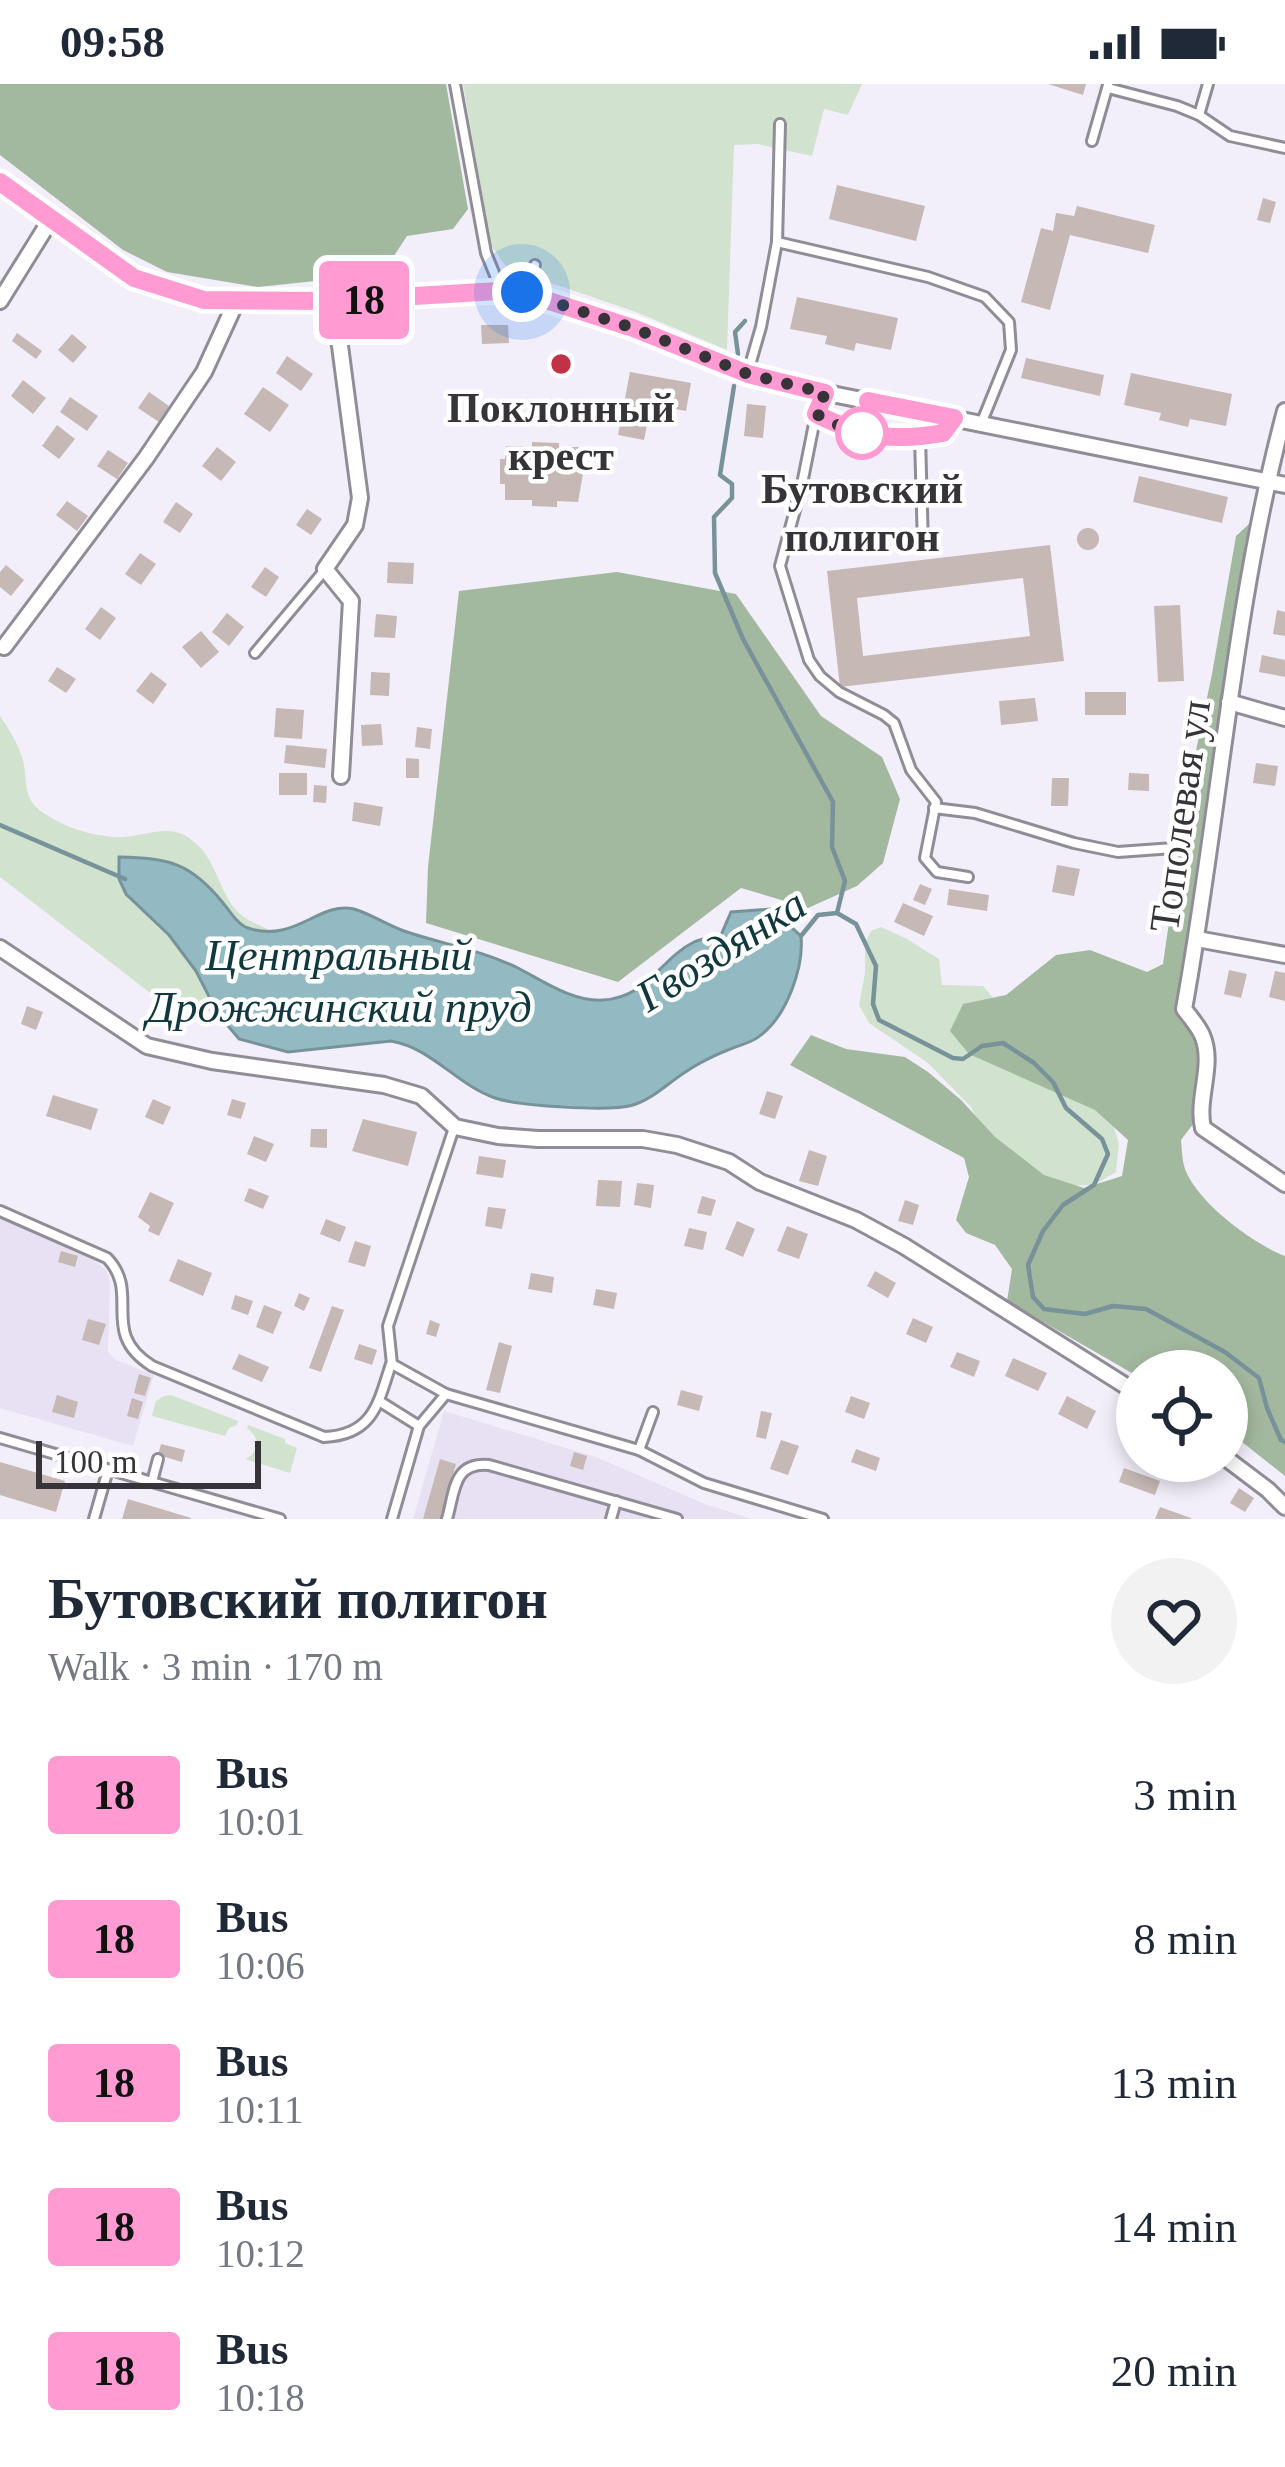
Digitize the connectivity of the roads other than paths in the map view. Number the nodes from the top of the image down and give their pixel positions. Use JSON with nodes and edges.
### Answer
{"nodes":[{"id":1,"x":455,"y":84,"type":"edge"},
{"id":2,"x":1208,"y":84,"type":"edge"},
{"id":3,"x":1108,"y":86,"type":"edge"},
{"id":4,"x":1199,"y":115,"type":"junction"},
{"id":5,"x":780,"y":124,"type":"dead end"},
{"id":6,"x":1092,"y":141,"type":"dead end"},
{"id":7,"x":1285,"y":148,"type":"edge"},
{"id":8,"x":0,"y":182,"type":"edge"},
{"id":9,"x":51,"y":219,"type":"junction"},
{"id":10,"x":776,"y":242,"type":"junction"},
{"id":11,"x":535,"y":265,"type":"dead end"},
{"id":12,"x":501,"y":290,"type":"junction"},
{"id":13,"x":522,"y":292,"type":"junction"},
{"id":14,"x":0,"y":301,"type":"edge"},
{"id":15,"x":332,"y":301,"type":"junction"},
{"id":16,"x":236,"y":302,"type":"junction"},
{"id":17,"x":748,"y":374,"type":"junction"},
{"id":18,"x":821,"y":392,"type":"junction"},
{"id":19,"x":1285,"y":411,"type":"edge"},
{"id":20,"x":816,"y":414,"type":"junction"},
{"id":21,"x":954,"y":418,"type":"junction"},
{"id":22,"x":981,"y":424,"type":"junction"},
{"id":23,"x":920,"y":437,"type":"junction"},
{"id":24,"x":1267,"y":481,"type":"junction"},
{"id":25,"x":1285,"y":485,"type":"edge"},
{"id":26,"x":923,"y":547,"type":"dead end"},
{"id":27,"x":325,"y":569,"type":"junction"},
{"id":28,"x":4,"y":647,"type":"dead end"},
{"id":29,"x":255,"y":653,"type":"dead end"},
{"id":30,"x":1228,"y":702,"type":"junction"},
{"id":31,"x":1285,"y":718,"type":"edge"},
{"id":32,"x":341,"y":776,"type":"dead end"},
{"id":33,"x":934,"y":808,"type":"junction"},
{"id":34,"x":1174,"y":848,"type":"dead end"},
{"id":35,"x":968,"y":877,"type":"dead end"},
{"id":36,"x":1197,"y":939,"type":"junction"},
{"id":37,"x":0,"y":948,"type":"edge"},
{"id":38,"x":1285,"y":955,"type":"edge"},
{"id":39,"x":455,"y":1126,"type":"junction"},
{"id":40,"x":1285,"y":1184,"type":"edge"},
{"id":41,"x":0,"y":1211,"type":"edge"},
{"id":42,"x":392,"y":1364,"type":"junction"},
{"id":43,"x":1116,"y":1380,"type":"edge"},
{"id":44,"x":446,"y":1394,"type":"junction"},
{"id":45,"x":380,"y":1401,"type":"junction"},
{"id":46,"x":653,"y":1412,"type":"dead end"},
{"id":47,"x":419,"y":1426,"type":"junction"},
{"id":48,"x":0,"y":1438,"type":"edge"},
{"id":49,"x":638,"y":1450,"type":"junction"},
{"id":50,"x":158,"y":1459,"type":"dead end"},
{"id":51,"x":108,"y":1469,"type":"junction"},
{"id":52,"x":1248,"y":1475,"type":"edge"},
{"id":53,"x":152,"y":1482,"type":"junction"},
{"id":54,"x":616,"y":1501,"type":"junction"},
{"id":55,"x":1285,"y":1507,"type":"edge"},
{"id":56,"x":94,"y":1519,"type":"edge"},
{"id":57,"x":280,"y":1519,"type":"edge"},
{"id":58,"x":392,"y":1519,"type":"edge"},
{"id":59,"x":446,"y":1519,"type":"edge"},
{"id":60,"x":611,"y":1519,"type":"edge"},
{"id":61,"x":677,"y":1519,"type":"edge"},
{"id":62,"x":824,"y":1519,"type":"edge"}],
"edges":[{"from":1,"to":12,"type":"lane"},
{"from":2,"to":4,"type":"lane"},
{"from":3,"to":4,"type":"lane"},
{"from":3,"to":6,"type":"lane"},
{"from":4,"to":7,"type":"lane"},
{"from":5,"to":10,"type":"lane"},
{"from":8,"to":9,"type":"street"},
{"from":9,"to":14,"type":"street"},
{"from":9,"to":16,"type":"street"},
{"from":10,"to":17,"type":"lane"},
{"from":10,"to":22,"type":"lane"},
{"from":11,"to":13,"type":"lane"},
{"from":12,"to":13,"type":"street"},
{"from":12,"to":15,"type":"street"},
{"from":13,"to":17,"type":"street"},
{"from":15,"to":16,"type":"street"},
{"from":15,"to":27,"type":"street"},
{"from":16,"to":28,"type":"street"},
{"from":17,"to":18,"type":"street"},
{"from":18,"to":20,"type":"lane"},
{"from":18,"to":21,"type":"street"},
{"from":19,"to":24,"type":"street","name":"Тополевая ул"},
{"from":20,"to":23,"type":"lane"},
{"from":20,"to":33,"type":"lane"},
{"from":21,"to":22,"type":"street"},
{"from":21,"to":23,"type":"lane"},
{"from":22,"to":24,"type":"street"},
{"from":23,"to":26,"type":"lane"},
{"from":24,"to":25,"type":"street"},
{"from":24,"to":30,"type":"street","name":"Тополевая ул"},
{"from":27,"to":29,"type":"lane"},
{"from":27,"to":32,"type":"street"},
{"from":30,"to":31,"type":"street"},
{"from":30,"to":36,"type":"street","name":"Тополевая ул"},
{"from":33,"to":34,"type":"lane"},
{"from":33,"to":35,"type":"lane"},
{"from":36,"to":38,"type":"street"},
{"from":36,"to":40,"type":"street","name":"Тополевая ул"},
{"from":37,"to":39,"type":"street"},
{"from":39,"to":42,"type":"lane"},
{"from":39,"to":43,"type":"street"},
{"from":41,"to":45,"type":"lane"},
{"from":42,"to":44,"type":"lane"},
{"from":42,"to":45,"type":"lane"},
{"from":44,"to":47,"type":"lane"},
{"from":44,"to":49,"type":"lane"},
{"from":45,"to":47,"type":"lane"},
{"from":46,"to":49,"type":"lane"},
{"from":47,"to":58,"type":"lane"},
{"from":48,"to":51,"type":"lane"},
{"from":49,"to":62,"type":"lane"},
{"from":50,"to":53,"type":"lane"},
{"from":51,"to":53,"type":"lane"},
{"from":51,"to":56,"type":"lane"},
{"from":52,"to":55,"type":"street"},
{"from":53,"to":57,"type":"lane"},
{"from":54,"to":59,"type":"lane"},
{"from":54,"to":60,"type":"lane"},
{"from":54,"to":61,"type":"lane"}]}
